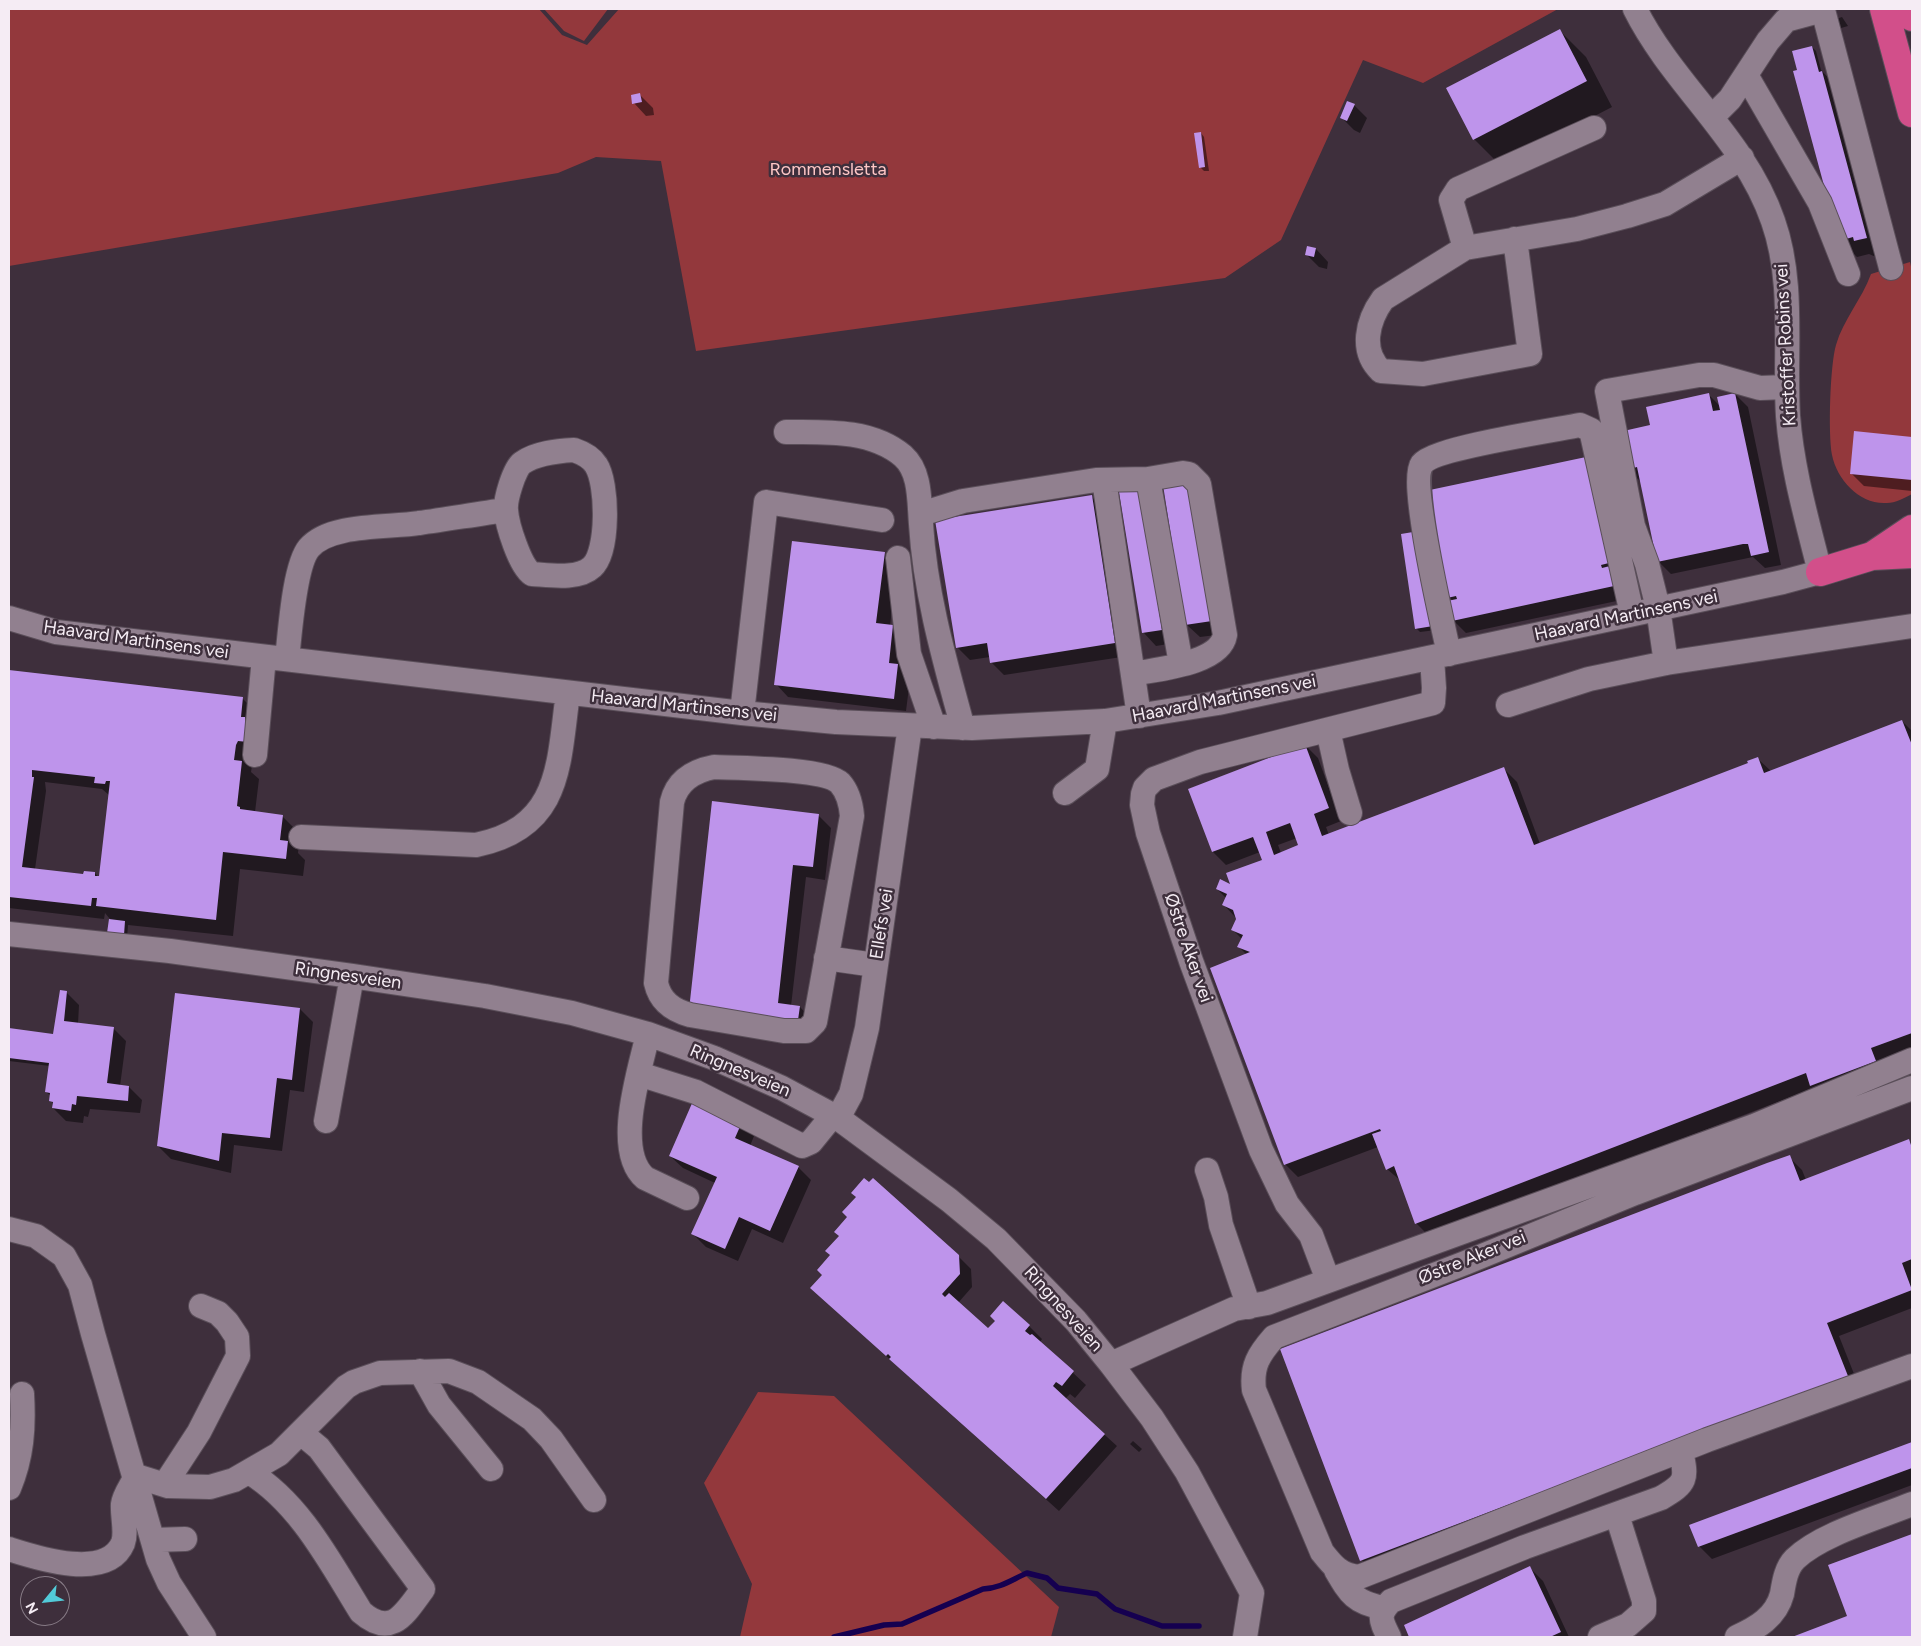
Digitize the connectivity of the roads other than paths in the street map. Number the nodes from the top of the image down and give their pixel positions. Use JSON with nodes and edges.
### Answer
{"nodes":[{"id":1,"x":1636,"y":9,"type":"edge"},
{"id":2,"x":1884,"y":9,"type":"edge"},
{"id":3,"x":1910,"y":9,"type":"edge"},
{"id":4,"x":1912,"y":17,"type":"edge"},
{"id":5,"x":1746,"y":75,"type":"junction"},
{"id":6,"x":1912,"y":113,"type":"edge"},
{"id":7,"x":1712,"y":117,"type":"junction"},
{"id":8,"x":1594,"y":128,"type":"dead end"},
{"id":9,"x":1742,"y":158,"type":"junction"},
{"id":10,"x":1515,"y":239,"type":"junction"},
{"id":11,"x":1465,"y":248,"type":"junction"},
{"id":12,"x":1891,"y":268,"type":"dead end"},
{"id":13,"x":1848,"y":274,"type":"dead end"},
{"id":14,"x":1788,"y":387,"type":"junction"},
{"id":15,"x":786,"y":432,"type":"dead end"},
{"id":16,"x":1148,"y":479,"type":"junction"},
{"id":17,"x":1104,"y":480,"type":"junction"},
{"id":18,"x":506,"y":510,"type":"junction"},
{"id":19,"x":920,"y":514,"type":"junction"},
{"id":20,"x":882,"y":520,"type":"dead end"},
{"id":21,"x":1912,"y":529,"type":"edge"},
{"id":22,"x":1912,"y":554,"type":"edge"},
{"id":23,"x":1872,"y":556,"type":"junction"},
{"id":24,"x":898,"y":558,"type":"dead end"},
{"id":25,"x":1820,"y":572,"type":"junction"},
{"id":26,"x":1658,"y":608,"type":"junction"},
{"id":27,"x":1632,"y":614,"type":"junction"},
{"id":28,"x":9,"y":618,"type":"edge"},
{"id":29,"x":1912,"y":626,"type":"edge"},
{"id":30,"x":1440,"y":656,"type":"junction"},
{"id":31,"x":275,"y":658,"type":"junction"},
{"id":32,"x":1666,"y":663,"type":"junction"},
{"id":33,"x":1181,"y":664,"type":"junction"},
{"id":34,"x":1132,"y":674,"type":"junction"},
{"id":35,"x":568,"y":693,"type":"junction"},
{"id":36,"x":1508,"y":705,"type":"dead end"},
{"id":37,"x":742,"y":713,"type":"junction"},
{"id":38,"x":1138,"y":716,"type":"junction"},
{"id":39,"x":1105,"y":721,"type":"junction"},
{"id":40,"x":910,"y":726,"type":"junction"},
{"id":41,"x":934,"y":728,"type":"junction"},
{"id":42,"x":963,"y":728,"type":"junction"},
{"id":43,"x":1328,"y":730,"type":"junction"},
{"id":44,"x":255,"y":755,"type":"dead end"},
{"id":45,"x":1065,"y":793,"type":"dead end"},
{"id":46,"x":1350,"y":813,"type":"dead end"},
{"id":47,"x":301,"y":837,"type":"dead end"},
{"id":48,"x":9,"y":934,"type":"edge"},
{"id":49,"x":826,"y":958,"type":"junction"},
{"id":50,"x":875,"y":965,"type":"junction"},
{"id":51,"x":352,"y":976,"type":"junction"},
{"id":52,"x":648,"y":1034,"type":"junction"},
{"id":53,"x":1912,"y":1060,"type":"edge"},
{"id":54,"x":640,"y":1074,"type":"junction"},
{"id":55,"x":1912,"y":1088,"type":"edge"},
{"id":56,"x":835,"y":1116,"type":"junction"},
{"id":57,"x":326,"y":1121,"type":"dead end"},
{"id":58,"x":1207,"y":1170,"type":"dead end"},
{"id":59,"x":688,"y":1198,"type":"dead end"},
{"id":60,"x":9,"y":1230,"type":"edge"},
{"id":61,"x":1328,"y":1280,"type":"junction"},
{"id":62,"x":201,"y":1306,"type":"dead end"},
{"id":63,"x":1249,"y":1306,"type":"junction"},
{"id":64,"x":1111,"y":1364,"type":"junction"},
{"id":65,"x":1912,"y":1366,"type":"edge"},
{"id":66,"x":420,"y":1371,"type":"junction"},
{"id":67,"x":22,"y":1394,"type":"dead end"},
{"id":68,"x":301,"y":1433,"type":"junction"},
{"id":69,"x":1681,"y":1451,"type":"junction"},
{"id":70,"x":491,"y":1469,"type":"dead end"},
{"id":71,"x":249,"y":1472,"type":"junction"},
{"id":72,"x":136,"y":1476,"type":"junction"},
{"id":73,"x":168,"y":1486,"type":"junction"},
{"id":74,"x":9,"y":1488,"type":"edge"},
{"id":75,"x":594,"y":1500,"type":"dead end"},
{"id":76,"x":1912,"y":1504,"type":"edge"},
{"id":77,"x":1617,"y":1514,"type":"junction"},
{"id":78,"x":184,"y":1539,"type":"dead end"},
{"id":79,"x":153,"y":1540,"type":"junction"},
{"id":80,"x":9,"y":1548,"type":"edge"},
{"id":81,"x":1336,"y":1570,"type":"junction"},
{"id":82,"x":1384,"y":1608,"type":"junction"},
{"id":83,"x":204,"y":1637,"type":"edge"},
{"id":84,"x":1245,"y":1637,"type":"edge"},
{"id":85,"x":1389,"y":1637,"type":"edge"},
{"id":86,"x":1600,"y":1637,"type":"edge"},
{"id":87,"x":1737,"y":1637,"type":"edge"}],
"edges":[{"from":1,"to":7,"type":"street","name":"Kristoffer Robins vei"},
{"from":2,"to":6,"type":"highway"},
{"from":3,"to":4,"type":"highway"},
{"from":5,"to":7,"type":"street"},
{"from":5,"to":12,"type":"street"},
{"from":5,"to":13,"type":"street"},
{"from":7,"to":9,"type":"street","name":"Kristoffer Robins vei"},
{"from":8,"to":11,"type":"street"},
{"from":9,"to":10,"type":"street"},
{"from":9,"to":14,"type":"street","name":"Kristoffer Robins vei"},
{"from":10,"to":11,"type":"street"},
{"from":10,"to":11,"type":"street"},
{"from":14,"to":25,"type":"street","name":"Kristoffer Robins vei"},
{"from":14,"to":26,"type":"street"},
{"from":15,"to":19,"type":"street"},
{"from":16,"to":17,"type":"street"},
{"from":16,"to":33,"type":"street"},
{"from":16,"to":33,"type":"street"},
{"from":17,"to":19,"type":"street"},
{"from":17,"to":34,"type":"street"},
{"from":18,"to":18,"type":"street"},
{"from":18,"to":31,"type":"street"},
{"from":19,"to":42,"type":"street"},
{"from":20,"to":37,"type":"street"},
{"from":21,"to":23,"type":"highway"},
{"from":22,"to":23,"type":"highway"},
{"from":23,"to":25,"type":"highway"},
{"from":24,"to":41,"type":"street"},
{"from":25,"to":26,"type":"street","name":"Haavard Martinsens vei"},
{"from":26,"to":27,"type":"street","name":"Haavard Martinsens vei"},
{"from":26,"to":32,"type":"street"},
{"from":27,"to":30,"type":"street","name":"Haavard Martinsens vei"},
{"from":27,"to":30,"type":"street"},
{"from":28,"to":31,"type":"street","name":"Haavard Martinsens vei"},
{"from":29,"to":32,"type":"street"},
{"from":30,"to":38,"type":"street","name":"Haavard Martinsens vei"},
{"from":30,"to":43,"type":"street","name":"Østre Aker vei"},
{"from":31,"to":35,"type":"street","name":"Haavard Martinsens vei"},
{"from":31,"to":44,"type":"street"},
{"from":32,"to":36,"type":"street"},
{"from":33,"to":34,"type":"street"},
{"from":34,"to":38,"type":"street"},
{"from":35,"to":37,"type":"street","name":"Haavard Martinsens vei"},
{"from":35,"to":47,"type":"street"},
{"from":37,"to":40,"type":"street","name":"Haavard Martinsens vei"},
{"from":38,"to":39,"type":"street","name":"Haavard Martinsens vei"},
{"from":39,"to":42,"type":"street","name":"Haavard Martinsens vei"},
{"from":39,"to":45,"type":"street"},
{"from":40,"to":41,"type":"street","name":"Haavard Martinsens vei"},
{"from":40,"to":50,"type":"street","name":"Ellefs vei"},
{"from":41,"to":42,"type":"street","name":"Haavard Martinsens vei"},
{"from":43,"to":46,"type":"street"},
{"from":43,"to":61,"type":"street","name":"Østre Aker vei"},
{"from":48,"to":51,"type":"street","name":"Ringnesveien"},
{"from":49,"to":49,"type":"street"},
{"from":49,"to":50,"type":"street"},
{"from":50,"to":56,"type":"street","name":"Ellefs vei"},
{"from":51,"to":52,"type":"street","name":"Ringnesveien"},
{"from":51,"to":57,"type":"street"},
{"from":52,"to":54,"type":"street"},
{"from":52,"to":56,"type":"street","name":"Ringnesveien"},
{"from":53,"to":61,"type":"street","name":"Østre Aker vei"},
{"from":54,"to":56,"type":"street","name":"Ellefs vei"},
{"from":54,"to":59,"type":"street"},
{"from":55,"to":81,"type":"street","name":"Østre Aker vei"},
{"from":56,"to":64,"type":"street","name":"Ringnesveien"},
{"from":58,"to":63,"type":"street"},
{"from":60,"to":72,"type":"street"},
{"from":61,"to":63,"type":"street","name":"Østre Aker vei"},
{"from":62,"to":73,"type":"street"},
{"from":63,"to":64,"type":"street","name":"Østre Aker vei"},
{"from":64,"to":84,"type":"street","name":"Ringnesveien"},
{"from":65,"to":69,"type":"street"},
{"from":66,"to":68,"type":"street"},
{"from":66,"to":70,"type":"street"},
{"from":66,"to":75,"type":"street"},
{"from":67,"to":74,"type":"street"},
{"from":68,"to":71,"type":"street"},
{"from":68,"to":71,"type":"street"},
{"from":69,"to":77,"type":"street"},
{"from":69,"to":81,"type":"street"},
{"from":71,"to":73,"type":"street"},
{"from":72,"to":73,"type":"street"},
{"from":72,"to":79,"type":"street"},
{"from":72,"to":80,"type":"street"},
{"from":76,"to":87,"type":"street"},
{"from":77,"to":82,"type":"street"},
{"from":77,"to":86,"type":"street"},
{"from":78,"to":79,"type":"street"},
{"from":79,"to":83,"type":"street"},
{"from":81,"to":82,"type":"street","name":"Østre Aker vei"},
{"from":82,"to":85,"type":"street"}]}
